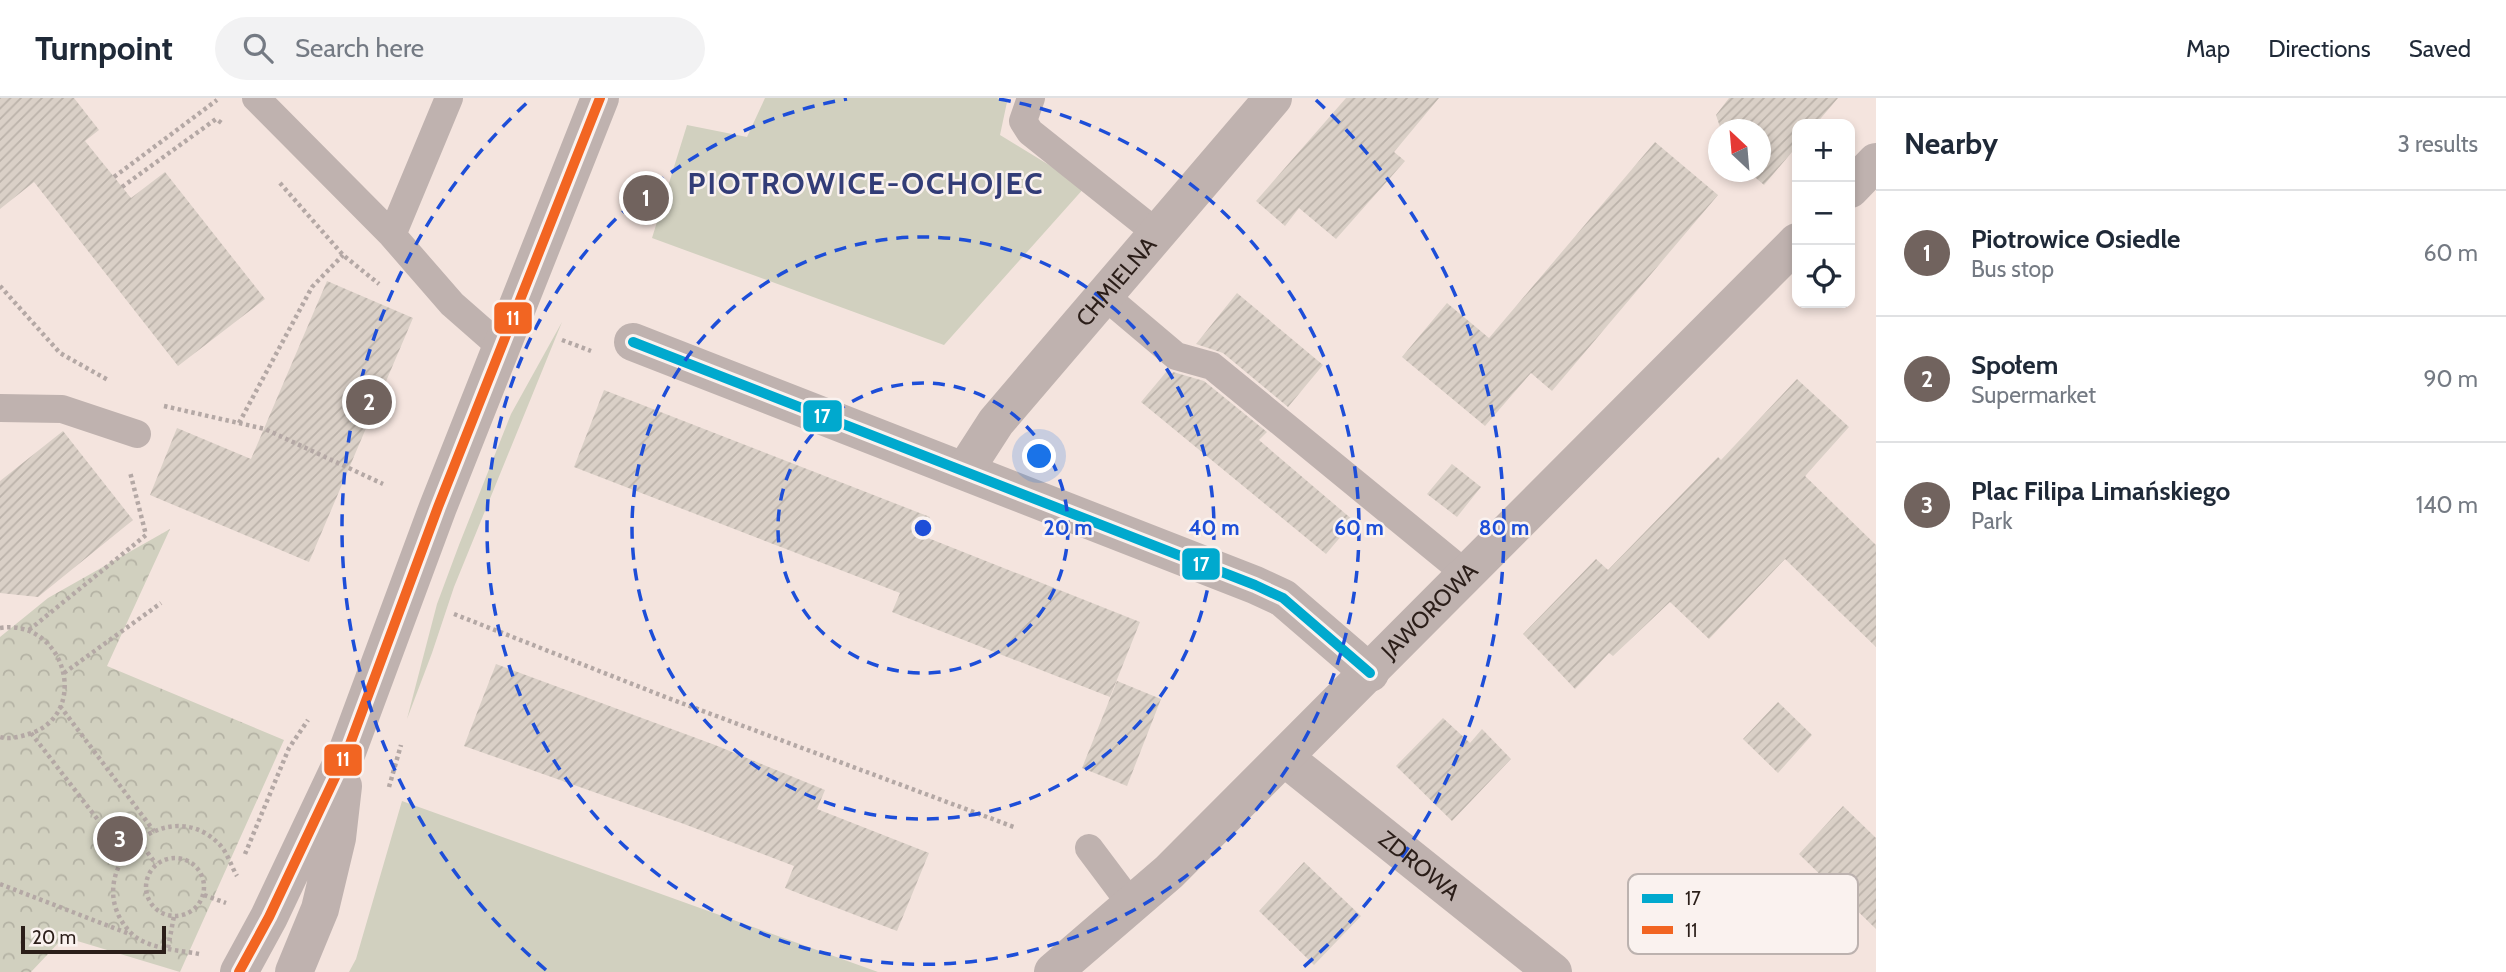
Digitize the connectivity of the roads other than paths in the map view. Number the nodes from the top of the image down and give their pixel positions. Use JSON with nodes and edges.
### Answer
{"nodes":[{"id":1,"x":256,"y":98,"type":"edge"},
{"id":2,"x":449,"y":98,"type":"edge"},
{"id":3,"x":600,"y":98,"type":"edge"},
{"id":4,"x":1031,"y":98,"type":"edge"},
{"id":5,"x":1273,"y":98,"type":"edge"},
{"id":6,"x":1876,"y":162,"type":"edge"},
{"id":7,"x":1855,"y":184,"type":"edge"},
{"id":8,"x":1158,"y":234,"type":"junction"},
{"id":9,"x":392,"y":235,"type":"junction"},
{"id":10,"x":1795,"y":245,"type":"edge"},
{"id":11,"x":1105,"y":296,"type":"junction"},
{"id":12,"x":633,"y":342,"type":"dead end"},
{"id":13,"x":501,"y":347,"type":"junction"},
{"id":14,"x":0,"y":408,"type":"edge"},
{"id":15,"x":137,"y":434,"type":"dead end"},
{"id":16,"x":965,"y":470,"type":"junction"},
{"id":17,"x":1466,"y":574,"type":"junction"},
{"id":18,"x":1370,"y":673,"type":"junction"},
{"id":19,"x":347,"y":752,"type":"junction"},
{"id":20,"x":1286,"y":758,"type":"junction"},
{"id":21,"x":1090,"y":848,"type":"dead end"},
{"id":22,"x":1131,"y":904,"type":"junction"},
{"id":23,"x":239,"y":972,"type":"edge"},
{"id":24,"x":294,"y":972,"type":"edge"},
{"id":25,"x":1053,"y":972,"type":"edge"},
{"id":26,"x":1553,"y":972,"type":"edge"}],
"edges":[{"from":1,"to":9,"type":"lane"},
{"from":2,"to":9,"type":"lane"},
{"from":3,"to":13,"type":"street"},
{"from":4,"to":8,"type":"lane"},
{"from":5,"to":8,"type":"street","name":"CHMIELNA"},
{"from":6,"to":7,"type":"street"},
{"from":8,"to":11,"type":"street","name":"CHMIELNA"},
{"from":9,"to":13,"type":"lane"},
{"from":10,"to":17,"type":"street","name":"JAWOROWA"},
{"from":11,"to":16,"type":"street","name":"CHMIELNA"},
{"from":11,"to":17,"type":"lane"},
{"from":12,"to":16,"type":"street"},
{"from":13,"to":19,"type":"street"},
{"from":14,"to":15,"type":"lane"},
{"from":16,"to":18,"type":"street"},
{"from":17,"to":18,"type":"street","name":"JAWOROWA"},
{"from":18,"to":20,"type":"street","name":"JAWOROWA"},
{"from":19,"to":23,"type":"street"},
{"from":19,"to":24,"type":"street"},
{"from":20,"to":22,"type":"street","name":"JAWOROWA"},
{"from":20,"to":26,"type":"street","name":"ZDROWA"},
{"from":21,"to":22,"type":"lane"},
{"from":22,"to":25,"type":"street","name":"JAWOROWA"}]}
